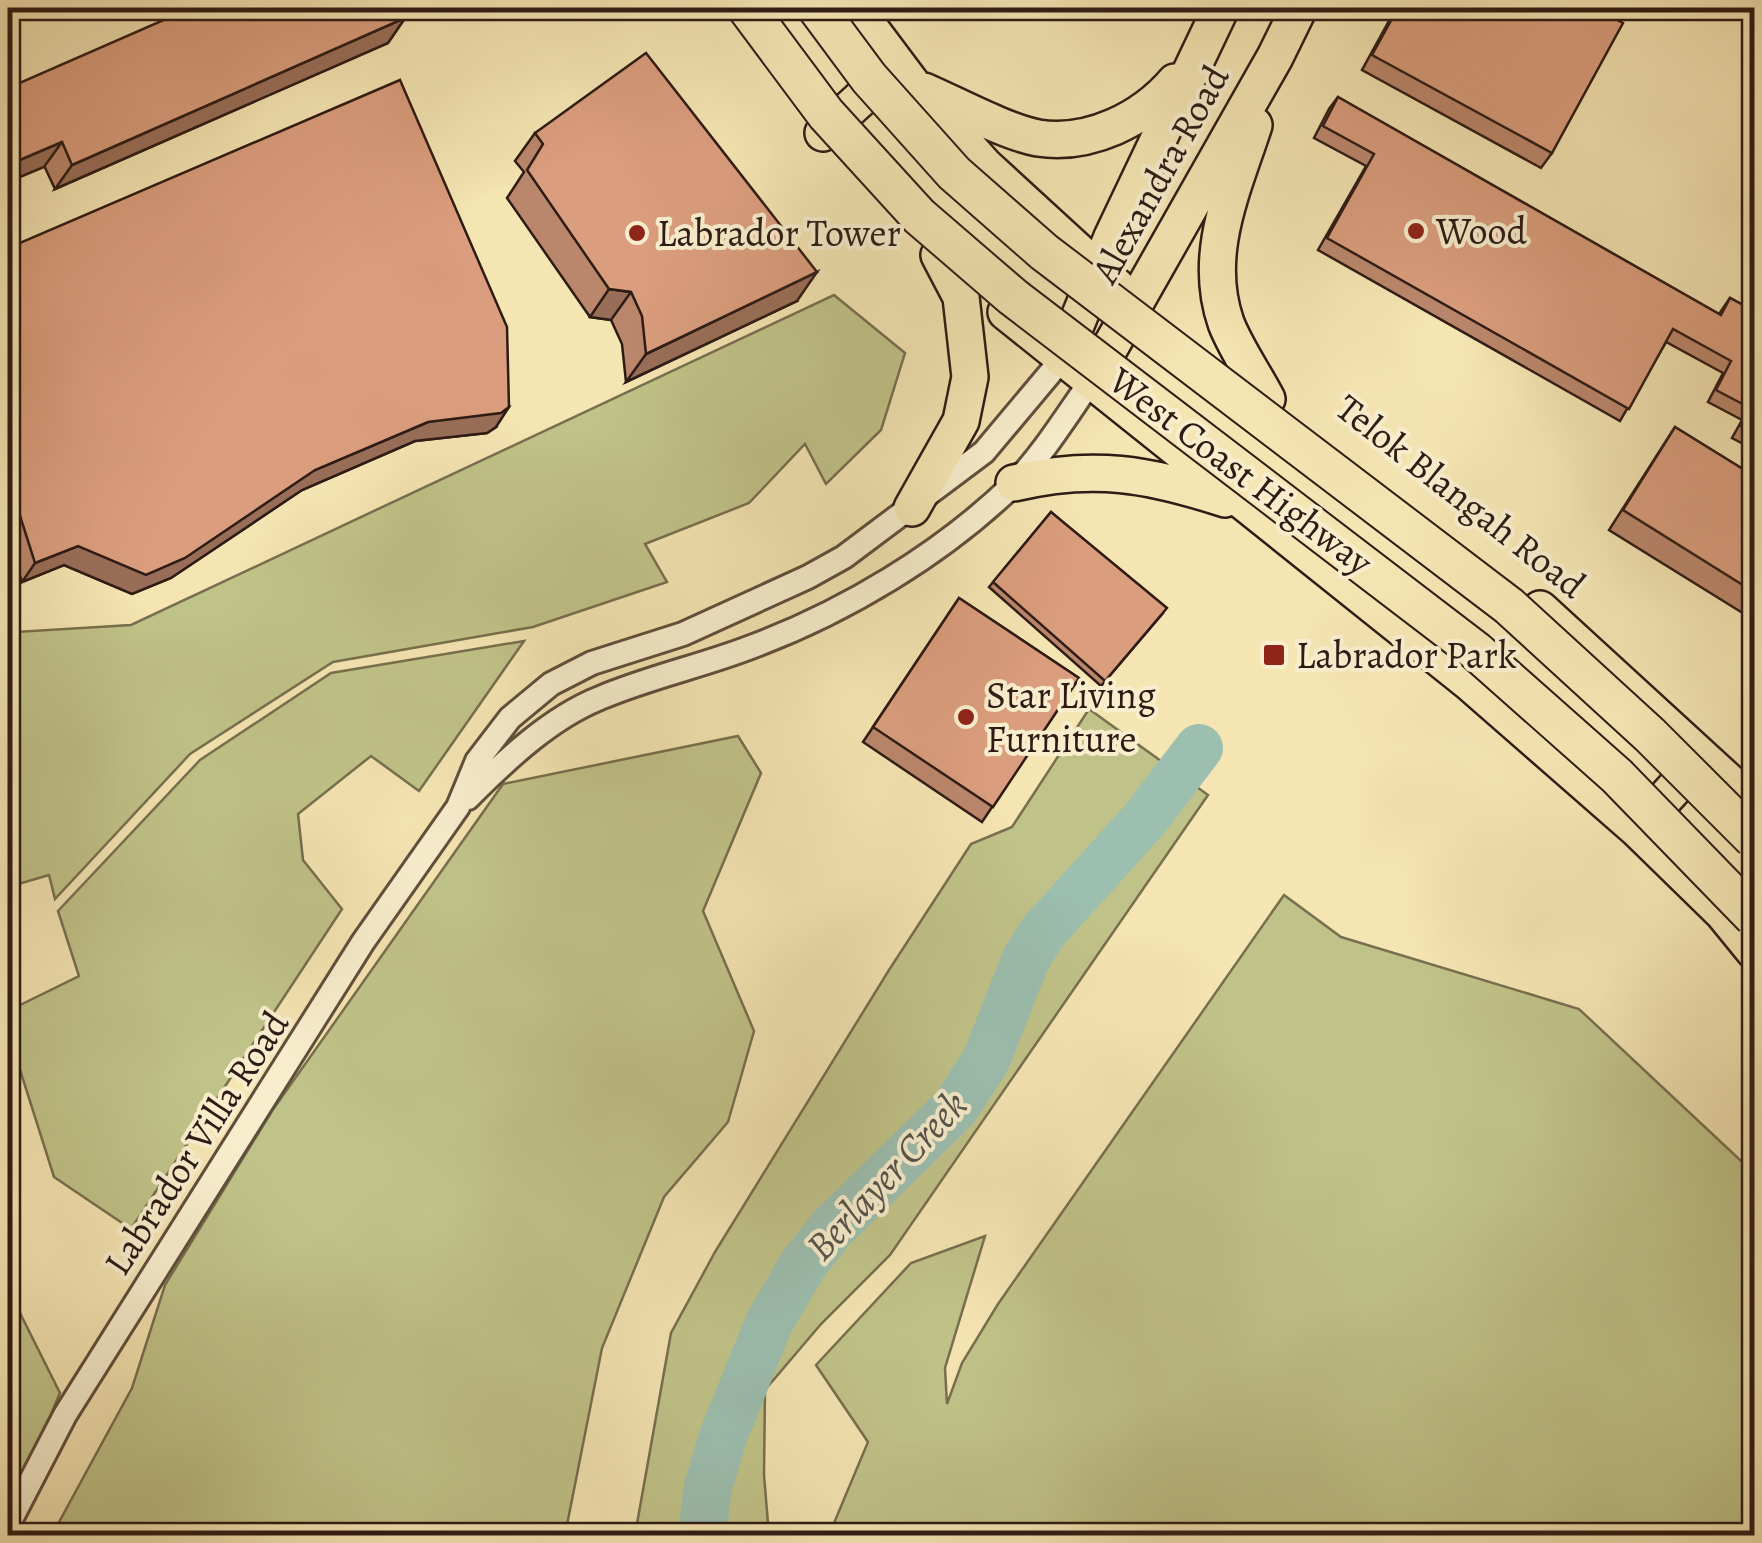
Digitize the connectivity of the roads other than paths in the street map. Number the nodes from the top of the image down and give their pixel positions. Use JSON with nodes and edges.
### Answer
{"nodes":[{"id":1,"x":733,"y":8,"type":"edge"},
{"id":2,"x":747,"y":8,"type":"edge"},
{"id":3,"x":817,"y":8,"type":"edge"},
{"id":4,"x":1221,"y":8,"type":"edge"},
{"id":5,"x":1299,"y":8,"type":"edge"},
{"id":6,"x":864,"y":20,"type":"edge"},
{"id":7,"x":1275,"y":57,"type":"junction"},
{"id":8,"x":1192,"y":62,"type":"junction"},
{"id":9,"x":915,"y":88,"type":"junction"},
{"id":10,"x":823,"y":132,"type":"junction"},
{"id":11,"x":938,"y":255,"type":"junction"},
{"id":12,"x":1099,"y":273,"type":"junction"},
{"id":13,"x":1137,"y":302,"type":"junction"},
{"id":14,"x":1062,"y":359,"type":"junction"},
{"id":15,"x":1091,"y":381,"type":"junction"},
{"id":16,"x":1267,"y":399,"type":"junction"},
{"id":17,"x":1014,"y":483,"type":"junction"},
{"id":18,"x":912,"y":508,"type":"junction"},
{"id":19,"x":1250,"y":508,"type":"junction"},
{"id":20,"x":720,"y":618,"type":"junction"},
{"id":21,"x":741,"y":651,"type":"junction"},
{"id":22,"x":1726,"y":776,"type":"junction"},
{"id":23,"x":1754,"y":805,"type":"edge"},
{"id":24,"x":458,"y":807,"type":"junction"},
{"id":25,"x":1637,"y":828,"type":"junction"},
{"id":26,"x":1754,"y":839,"type":"edge"},
{"id":27,"x":1754,"y":917,"type":"edge"},
{"id":28,"x":1754,"y":951,"type":"edge"},
{"id":29,"x":8,"y":1525,"type":"edge"}],
"edges":[{"from":1,"to":10,"type":"main road"},
{"from":2,"to":27,"type":"highway","name":"West Coast Highway","bridge":true},
{"from":3,"to":26,"type":"highway","name":"West Coast Highway","bridge":true},
{"from":4,"to":8,"type":"main road","name":"Alexandra Road"},
{"from":5,"to":7,"type":"main road","name":"Alexandra Road"},
{"from":6,"to":9,"type":"main road","name":"Telok Blangah Road"},
{"from":6,"to":10,"type":"main road"},
{"from":7,"to":13,"type":"main road","name":"Alexandra Road"},
{"from":7,"to":16,"type":"main road"},
{"from":8,"to":9,"type":"main road"},
{"from":8,"to":12,"type":"main road","name":"Alexandra Road"},
{"from":9,"to":12,"type":"main road","name":"Telok Blangah Road"},
{"from":10,"to":11,"type":"main road"},
{"from":11,"to":14,"type":"main road"},
{"from":11,"to":18,"type":"main road"},
{"from":12,"to":13,"type":"main road","name":"Telok Blangah Road"},
{"from":12,"to":14,"type":"main road","name":"Alexandra Road"},
{"from":13,"to":15,"type":"main road","name":"Alexandra Road"},
{"from":13,"to":16,"type":"main road","name":"Telok Blangah Road"},
{"from":14,"to":15,"type":"main road"},
{"from":14,"to":18,"type":"street","name":"Labrador Villa Road"},
{"from":15,"to":17,"type":"street","name":"Labrador Villa Road"},
{"from":15,"to":19,"type":"main road"},
{"from":16,"to":22,"type":"main road","name":"Telok Blangah Road"},
{"from":17,"to":19,"type":"main road"},
{"from":17,"to":21,"type":"street","name":"Labrador Villa Road"},
{"from":18,"to":20,"type":"street","name":"Labrador Villa Road"},
{"from":19,"to":25,"type":"main road"},
{"from":20,"to":21,"type":"street"},
{"from":20,"to":24,"type":"street","name":"Labrador Villa Road"},
{"from":21,"to":24,"type":"street","name":"Labrador Villa Road"},
{"from":22,"to":23,"type":"main road","name":"Telok Blangah Road"},
{"from":22,"to":25,"type":"main road"},
{"from":24,"to":29,"type":"street","name":"Labrador Villa Road"},
{"from":25,"to":28,"type":"main road"}]}
